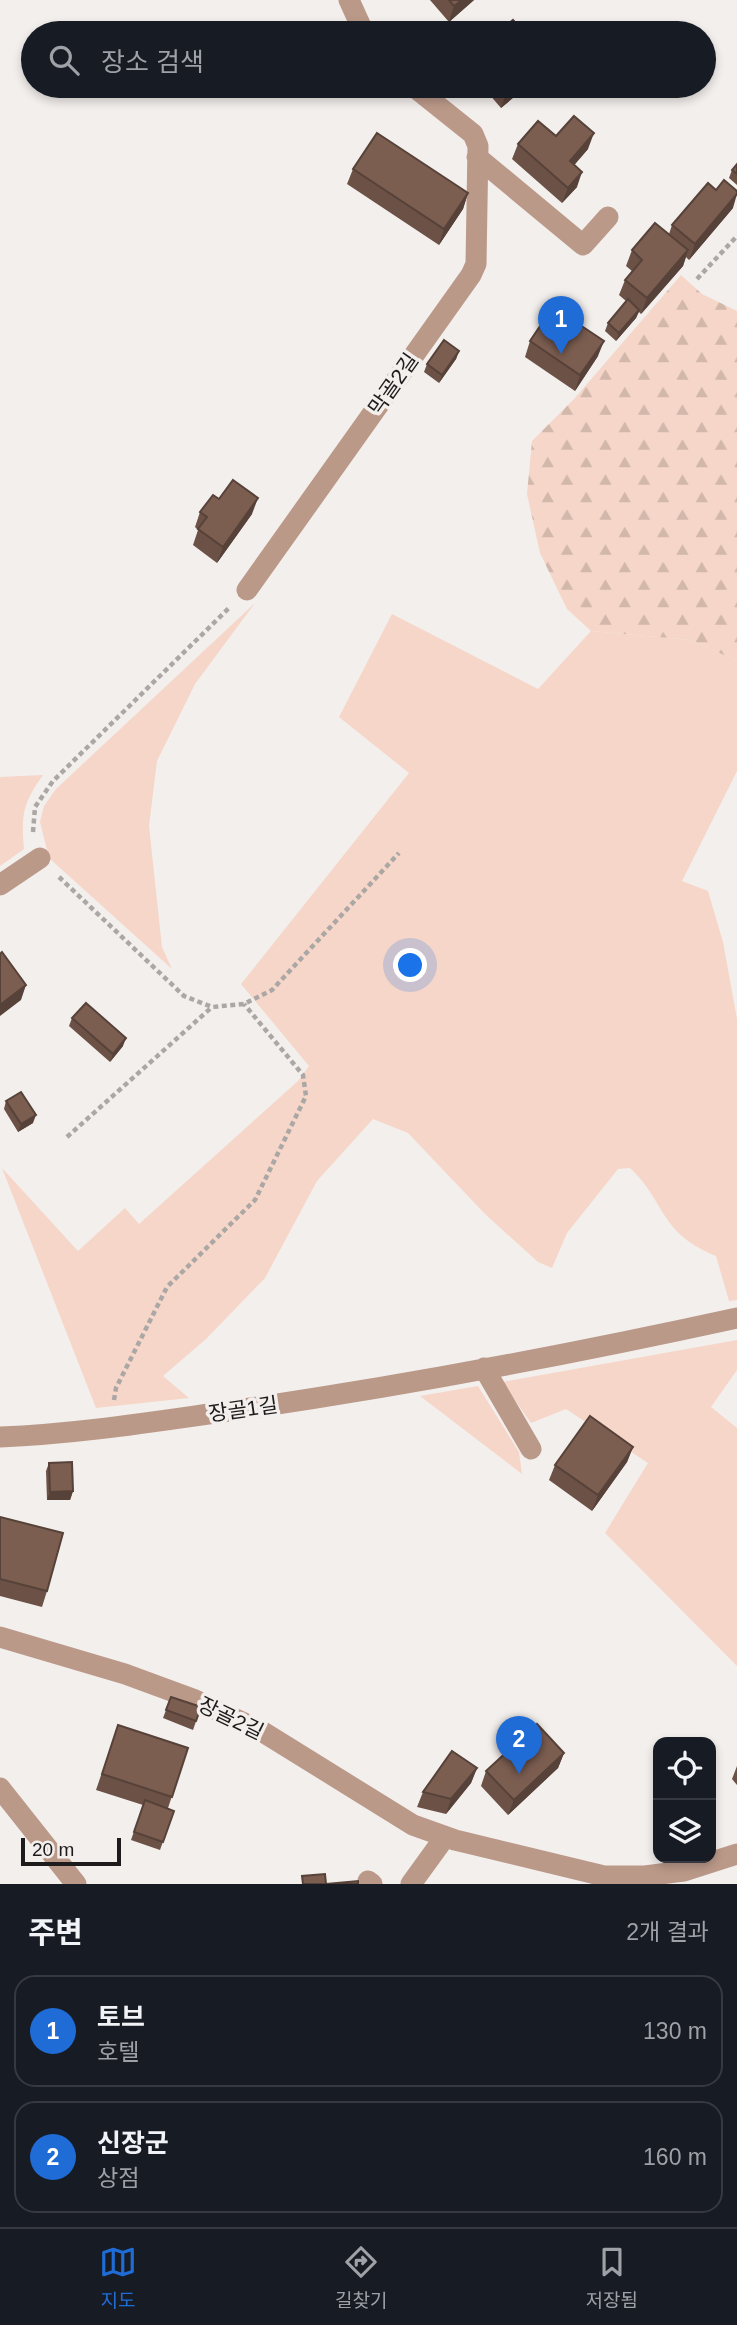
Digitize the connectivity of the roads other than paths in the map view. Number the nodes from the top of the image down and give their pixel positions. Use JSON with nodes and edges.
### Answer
{"nodes":[{"id":1,"x":349,"y":0,"type":"edge"},
{"id":2,"x":359,"y":21,"type":"edge"},
{"id":3,"x":428,"y":98,"type":"edge"},
{"id":4,"x":477,"y":157,"type":"junction"},
{"id":5,"x":607,"y":217,"type":"dead end"},
{"id":6,"x":247,"y":590,"type":"road end"},
{"id":7,"x":40,"y":858,"type":"road end"},
{"id":8,"x":0,"y":886,"type":"edge"},
{"id":9,"x":737,"y":1318,"type":"edge"},
{"id":10,"x":484,"y":1368,"type":"junction"},
{"id":11,"x":0,"y":1437,"type":"edge"},
{"id":12,"x":531,"y":1449,"type":"dead end"},
{"id":13,"x":0,"y":1637,"type":"edge"},
{"id":14,"x":0,"y":1788,"type":"edge"},
{"id":15,"x":445,"y":1837,"type":"junction"},
{"id":16,"x":737,"y":1854,"type":"edge"},
{"id":17,"x":76,"y":1884,"type":"edge"},
{"id":18,"x":411,"y":1884,"type":"edge"}],
"edges":[{"from":1,"to":2,"type":"street"},
{"from":3,"to":4,"type":"street","name":"막골2길"},
{"from":4,"to":5,"type":"street","name":"막골2길"},
{"from":4,"to":6,"type":"street","name":"막골2길"},
{"from":7,"to":8,"type":"street"},
{"from":9,"to":10,"type":"street","name":"장골1길"},
{"from":10,"to":11,"type":"street","name":"장골1길"},
{"from":10,"to":12,"type":"street"},
{"from":13,"to":15,"type":"street","name":"장골2길"},
{"from":14,"to":17,"type":"street"},
{"from":15,"to":16,"type":"street","name":"장골2길"},
{"from":15,"to":18,"type":"street"}]}
